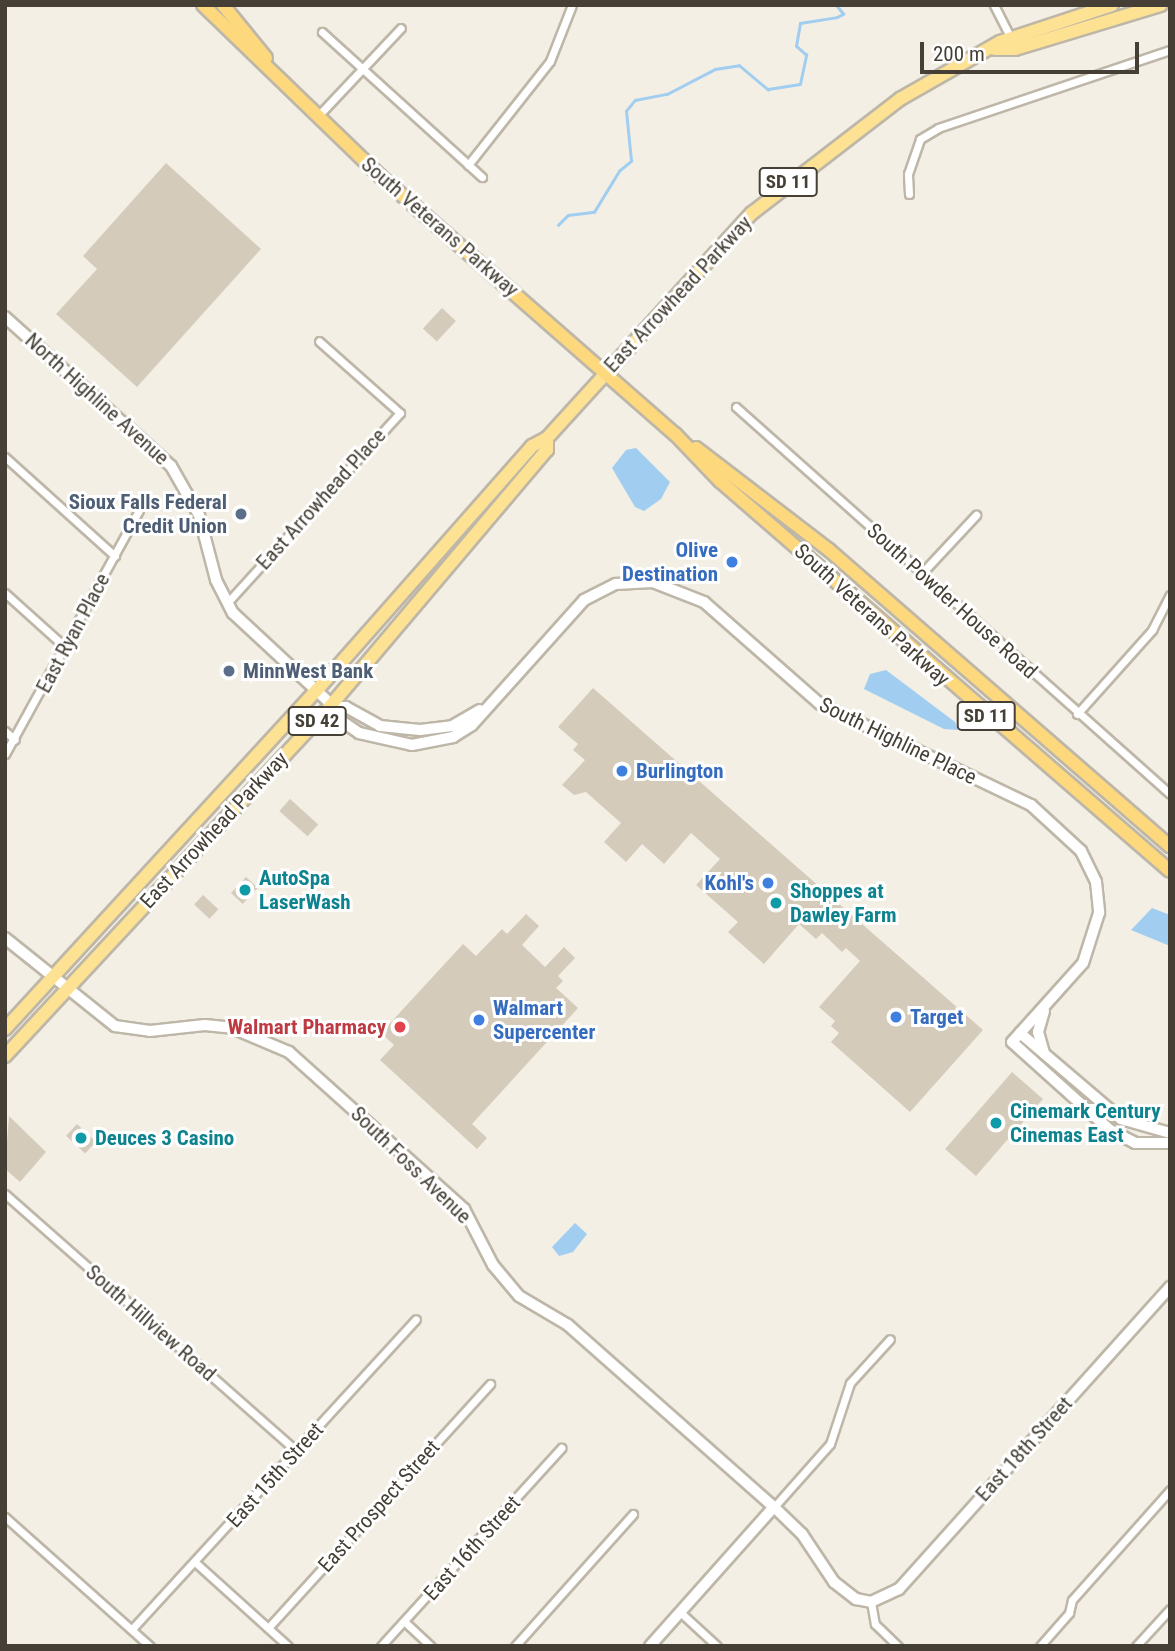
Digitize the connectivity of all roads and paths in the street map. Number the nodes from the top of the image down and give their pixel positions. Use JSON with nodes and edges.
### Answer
{"nodes":[{"id":1,"x":203,"y":5,"type":"edge"},
{"id":2,"x":223,"y":5,"type":"edge"},
{"id":3,"x":572,"y":5,"type":"edge"},
{"id":4,"x":994,"y":5,"type":"edge"},
{"id":5,"x":1112,"y":5,"type":"edge"},
{"id":6,"x":1161,"y":5,"type":"edge"},
{"id":7,"x":401,"y":27,"type":"dead end"},
{"id":8,"x":322,"y":32,"type":"dead end"},
{"id":9,"x":1013,"y":44,"type":"junction"},
{"id":10,"x":1170,"y":50,"type":"edge"},
{"id":11,"x":362,"y":68,"type":"junction"},
{"id":12,"x":301,"y":102,"type":"junction"},
{"id":13,"x":317,"y":117,"type":"junction"},
{"id":14,"x":468,"y":164,"type":"junction"},
{"id":15,"x":482,"y":177,"type":"dead end"},
{"id":16,"x":909,"y":194,"type":"dead end"},
{"id":17,"x":5,"y":317,"type":"edge"},
{"id":18,"x":319,"y":341,"type":"dead end"},
{"id":19,"x":605,"y":372,"type":"junction"},
{"id":20,"x":736,"y":407,"type":"dead end"},
{"id":21,"x":675,"y":434,"type":"junction"},
{"id":22,"x":547,"y":438,"type":"junction"},
{"id":23,"x":5,"y":457,"type":"edge"},
{"id":24,"x":139,"y":510,"type":"dead end"},
{"id":25,"x":976,"y":515,"type":"dead end"},
{"id":26,"x":115,"y":556,"type":"junction"},
{"id":27,"x":921,"y":574,"type":"junction"},
{"id":28,"x":5,"y":593,"type":"edge"},
{"id":29,"x":1170,"y":595,"type":"edge"},
{"id":30,"x":227,"y":603,"type":"junction"},
{"id":31,"x":66,"y":648,"type":"junction"},
{"id":32,"x":317,"y":690,"type":"junction"},
{"id":33,"x":333,"y":705,"type":"junction"},
{"id":34,"x":486,"y":706,"type":"junction"},
{"id":35,"x":1077,"y":714,"type":"junction"},
{"id":36,"x":5,"y":731,"type":"edge"},
{"id":37,"x":15,"y":740,"type":"junction"},
{"id":38,"x":412,"y":745,"type":"joint"},
{"id":39,"x":5,"y":754,"type":"edge"},
{"id":40,"x":1170,"y":794,"type":"edge"},
{"id":41,"x":1170,"y":846,"type":"edge"},
{"id":42,"x":1170,"y":872,"type":"edge"},
{"id":43,"x":5,"y":938,"type":"edge"},
{"id":44,"x":53,"y":978,"type":"junction"},
{"id":45,"x":65,"y":989,"type":"junction"},
{"id":46,"x":1051,"y":999,"type":"junction"},
{"id":47,"x":5,"y":1029,"type":"edge"},
{"id":48,"x":1020,"y":1033,"type":"junction"},
{"id":49,"x":5,"y":1056,"type":"edge"},
{"id":50,"x":1050,"y":1062,"type":"junction"},
{"id":51,"x":1170,"y":1133,"type":"edge"},
{"id":52,"x":1170,"y":1143,"type":"edge"},
{"id":53,"x":5,"y":1194,"type":"edge"},
{"id":54,"x":1170,"y":1287,"type":"edge"},
{"id":55,"x":416,"y":1319,"type":"dead end"},
{"id":56,"x":890,"y":1339,"type":"dead end"},
{"id":57,"x":489,"y":1384,"type":"dead end"},
{"id":58,"x":561,"y":1448,"type":"dead end"},
{"id":59,"x":297,"y":1451,"type":"junction"},
{"id":60,"x":1170,"y":1490,"type":"edge"},
{"id":61,"x":774,"y":1507,"type":"junction"},
{"id":62,"x":633,"y":1514,"type":"dead end"},
{"id":63,"x":5,"y":1517,"type":"edge"},
{"id":64,"x":196,"y":1563,"type":"junction"},
{"id":65,"x":872,"y":1602,"type":"junction"},
{"id":66,"x":1170,"y":1609,"type":"edge"},
{"id":67,"x":680,"y":1612,"type":"junction"},
{"id":68,"x":406,"y":1623,"type":"junction"},
{"id":69,"x":268,"y":1628,"type":"junction"},
{"id":70,"x":132,"y":1629,"type":"junction"},
{"id":71,"x":150,"y":1646,"type":"edge"},
{"id":72,"x":288,"y":1646,"type":"edge"},
{"id":73,"x":381,"y":1646,"type":"edge"},
{"id":74,"x":431,"y":1646,"type":"edge"},
{"id":75,"x":515,"y":1646,"type":"edge"},
{"id":76,"x":650,"y":1646,"type":"edge"},
{"id":77,"x":717,"y":1646,"type":"edge"},
{"id":78,"x":898,"y":1646,"type":"edge"},
{"id":79,"x":1040,"y":1646,"type":"edge"},
{"id":80,"x":1136,"y":1646,"type":"edge"}],
"edges":[{"from":1,"to":12,"type":"highway"},
{"from":2,"to":12,"type":"highway"},
{"from":3,"to":14,"type":"street"},
{"from":4,"to":9,"type":"street"},
{"from":5,"to":9,"type":"main road","name":"East Arrowhead Parkway","number":"SD 11"},
{"from":6,"to":9,"type":"main road","name":"East Arrowhead Parkway","number":"SD 11"},
{"from":7,"to":11,"type":"street"},
{"from":8,"to":11,"type":"street"},
{"from":9,"to":19,"type":"main road","name":"East Arrowhead Parkway","number":"SD 11"},
{"from":10,"to":16,"type":"street"},
{"from":11,"to":13,"type":"street"},
{"from":11,"to":14,"type":"street"},
{"from":12,"to":13,"type":"highway","name":"South Veterans Parkway"},
{"from":13,"to":19,"type":"highway","name":"South Veterans Parkway"},
{"from":14,"to":15,"type":"street"},
{"from":17,"to":30,"type":"street","name":"North Highline Avenue"},
{"from":18,"to":30,"type":"street","name":"East Arrowhead Place"},
{"from":19,"to":21,"type":"highway","name":"South Veterans Parkway","number":"SD 11"},
{"from":19,"to":22,"type":"main road","name":"East Arrowhead Parkway","number":"SD 42"},
{"from":20,"to":27,"type":"street","name":"South Powder House Road"},
{"from":21,"to":41,"type":"highway","name":"South Veterans Parkway","number":"SD 11"},
{"from":21,"to":42,"type":"highway","name":"South Veterans Parkway","number":"SD 11"},
{"from":22,"to":32,"type":"main road","name":"East Arrowhead Parkway","number":"SD 42"},
{"from":22,"to":33,"type":"main road","name":"East Arrowhead Parkway","number":"SD 42"},
{"from":23,"to":26,"type":"street"},
{"from":24,"to":26,"type":"street","name":"East Ryan Place"},
{"from":25,"to":27,"type":"street"},
{"from":26,"to":31,"type":"street","name":"East Ryan Place"},
{"from":27,"to":35,"type":"street","name":"South Powder House Road"},
{"from":28,"to":31,"type":"street"},
{"from":29,"to":35,"type":"street"},
{"from":30,"to":32,"type":"street","name":"North Highline Avenue"},
{"from":31,"to":37,"type":"street","name":"East Ryan Place"},
{"from":32,"to":33,"type":"street","name":"North Highline Avenue"},
{"from":32,"to":44,"type":"main road","name":"East Arrowhead Parkway","number":"SD 42"},
{"from":33,"to":34,"type":"street","name":"South Highline Place"},
{"from":33,"to":38,"type":"street","name":"North Highline Avenue"},
{"from":33,"to":45,"type":"main road","name":"East Arrowhead Parkway","number":"SD 42"},
{"from":34,"to":38,"type":"street","name":"South Highline Place"},
{"from":34,"to":46,"type":"street","name":"South Highline Place"},
{"from":35,"to":40,"type":"street","name":"South Powder House Road"},
{"from":36,"to":37,"type":"street"},
{"from":37,"to":39,"type":"street","name":"East Ryan Place"},
{"from":43,"to":44,"type":"street","name":"South Foss Avenue"},
{"from":44,"to":45,"type":"street","name":"South Foss Avenue"},
{"from":44,"to":47,"type":"main road","name":"East Arrowhead Parkway","number":"SD 42"},
{"from":45,"to":49,"type":"main road","name":"East Arrowhead Parkway","number":"SD 42"},
{"from":45,"to":61,"type":"street","name":"South Foss Avenue"},
{"from":46,"to":48,"type":"street","name":"South Highline Place"},
{"from":46,"to":50,"type":"street"},
{"from":48,"to":50,"type":"street"},
{"from":48,"to":52,"type":"street","name":"South Highline Place"},
{"from":50,"to":51,"type":"street"},
{"from":53,"to":59,"type":"street","name":"South Hillview Road"},
{"from":54,"to":65,"type":"street","name":"East 18th Street"},
{"from":55,"to":59,"type":"street","name":"East 15th Street"},
{"from":56,"to":61,"type":"street"},
{"from":57,"to":69,"type":"street","name":"East Prospect Street"},
{"from":58,"to":68,"type":"street","name":"East 16th Street"},
{"from":59,"to":64,"type":"street","name":"East 15th Street"},
{"from":60,"to":79,"type":"street"},
{"from":61,"to":65,"type":"street","name":"South Foss Avenue"},
{"from":61,"to":67,"type":"street"},
{"from":62,"to":75,"type":"street"},
{"from":63,"to":70,"type":"street"},
{"from":64,"to":69,"type":"street"},
{"from":64,"to":70,"type":"street","name":"East 15th Street"},
{"from":65,"to":78,"type":"street"},
{"from":66,"to":80,"type":"street"},
{"from":67,"to":76,"type":"street"},
{"from":67,"to":77,"type":"street"},
{"from":68,"to":73,"type":"street","name":"East 16th Street"},
{"from":68,"to":74,"type":"street"},
{"from":69,"to":72,"type":"street"},
{"from":70,"to":71,"type":"street"}]}
